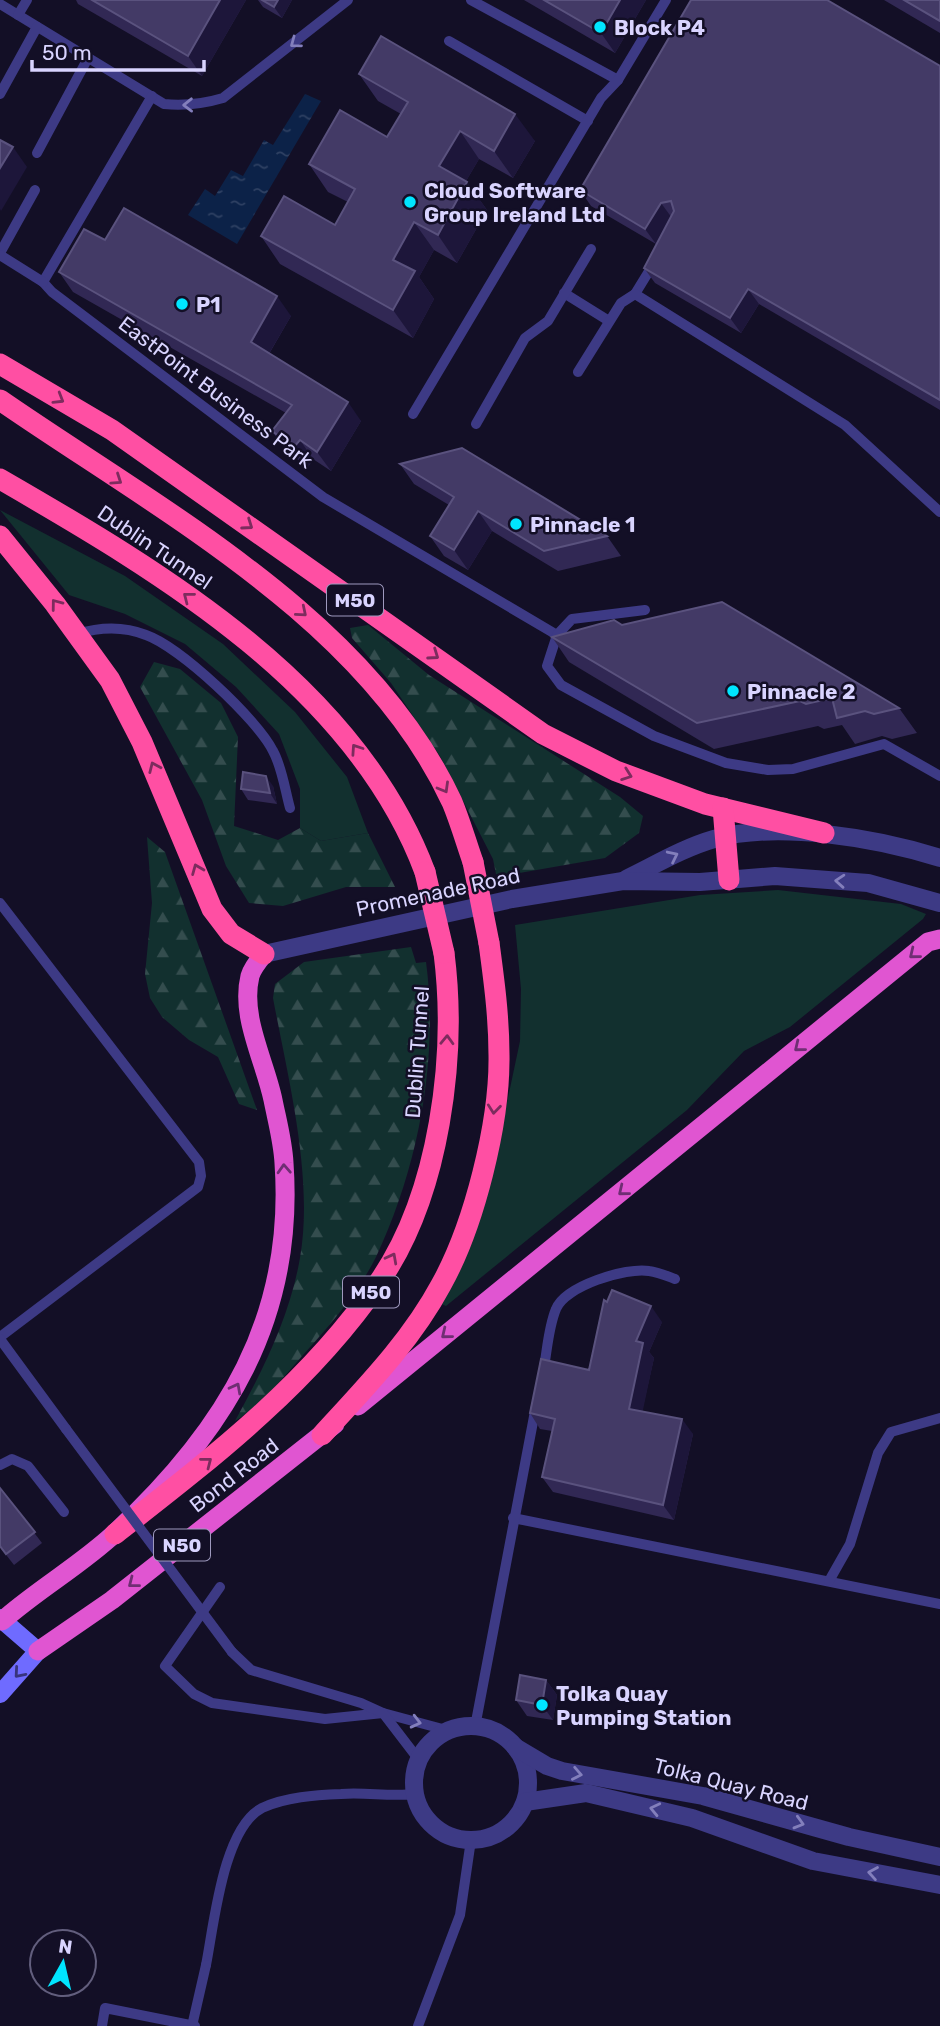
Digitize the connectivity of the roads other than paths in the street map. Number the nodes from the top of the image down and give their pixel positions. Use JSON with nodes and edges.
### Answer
{"nodes":[{"id":1,"x":27,"y":0,"type":"edge"},
{"id":2,"x":348,"y":0,"type":"edge"},
{"id":3,"x":471,"y":0,"type":"edge"},
{"id":4,"x":666,"y":0,"type":"edge"},
{"id":5,"x":0,"y":4,"type":"edge"},
{"id":6,"x":18,"y":15,"type":"junction"},
{"id":7,"x":37,"y":27,"type":"junction"},
{"id":8,"x":449,"y":41,"type":"dead end"},
{"id":9,"x":88,"y":58,"type":"junction"},
{"id":10,"x":618,"y":80,"type":"junction"},
{"id":11,"x":0,"y":94,"type":"edge"},
{"id":12,"x":152,"y":96,"type":"junction"},
{"id":13,"x":588,"y":121,"type":"junction"},
{"id":14,"x":37,"y":153,"type":"dead end"},
{"id":15,"x":36,"y":190,"type":"dead end"},
{"id":16,"x":664,"y":247,"type":"edge"},
{"id":17,"x":591,"y":249,"type":"dead end"},
{"id":18,"x":0,"y":254,"type":"edge"},
{"id":19,"x":43,"y":282,"type":"junction"},
{"id":20,"x":564,"y":293,"type":"junction"},
{"id":21,"x":635,"y":294,"type":"junction"},
{"id":22,"x":609,"y":321,"type":"junction"},
{"id":23,"x":0,"y":364,"type":"edge"},
{"id":24,"x":578,"y":372,"type":"dead end"},
{"id":25,"x":0,"y":400,"type":"edge"},
{"id":26,"x":413,"y":414,"type":"dead end"},
{"id":27,"x":476,"y":424,"type":"dead end"},
{"id":28,"x":0,"y":479,"type":"edge"},
{"id":29,"x":940,"y":512,"type":"edge"},
{"id":30,"x":0,"y":536,"type":"edge"},
{"id":31,"x":645,"y":610,"type":"dead end"},
{"id":32,"x":77,"y":634,"type":"junction"},
{"id":33,"x":557,"y":635,"type":"junction"},
{"id":34,"x":940,"y":776,"type":"edge"},
{"id":35,"x":290,"y":808,"type":"dead end"},
{"id":36,"x":723,"y":808,"type":"junction"},
{"id":37,"x":824,"y":833,"type":"junction"},
{"id":38,"x":725,"y":837,"type":"junction"},
{"id":39,"x":940,"y":858,"type":"edge"},
{"id":40,"x":729,"y":880,"type":"junction"},
{"id":41,"x":623,"y":881,"type":"junction"},
{"id":42,"x":940,"y":902,"type":"edge"},
{"id":43,"x":0,"y":903,"type":"edge"},
{"id":44,"x":940,"y":939,"type":"edge"},
{"id":45,"x":264,"y":954,"type":"junction"},
{"id":46,"x":675,"y":1279,"type":"dead end"},
{"id":47,"x":0,"y":1338,"type":"edge"},
{"id":48,"x":540,"y":1386,"type":"edge"},
{"id":49,"x":537,"y":1399,"type":"edge"},
{"id":50,"x":940,"y":1418,"type":"edge"},
{"id":51,"x":322,"y":1435,"type":"junction"},
{"id":52,"x":0,"y":1465,"type":"edge"},
{"id":53,"x":64,"y":1511,"type":"dead end"},
{"id":54,"x":513,"y":1518,"type":"junction"},
{"id":55,"x":115,"y":1534,"type":"junction"},
{"id":56,"x":829,"y":1581,"type":"junction"},
{"id":57,"x":220,"y":1587,"type":"dead end"},
{"id":58,"x":940,"y":1604,"type":"edge"},
{"id":59,"x":1,"y":1620,"type":"edge"},
{"id":60,"x":38,"y":1651,"type":"junction"},
{"id":61,"x":0,"y":1694,"type":"edge"},
{"id":62,"x":383,"y":1713,"type":"junction"},
{"id":63,"x":475,"y":1727,"type":"junction"},
{"id":64,"x":450,"y":1731,"type":"junction"},
{"id":65,"x":515,"y":1747,"type":"junction"},
{"id":66,"x":419,"y":1760,"type":"junction"},
{"id":67,"x":415,"y":1794,"type":"junction"},
{"id":68,"x":524,"y":1802,"type":"junction"},
{"id":69,"x":471,"y":1840,"type":"junction"},
{"id":70,"x":940,"y":1857,"type":"edge"},
{"id":71,"x":940,"y":1885,"type":"edge"},
{"id":72,"x":102,"y":2026,"type":"edge"},
{"id":73,"x":194,"y":2026,"type":"edge"},
{"id":74,"x":418,"y":2026,"type":"edge"}],
"edges":[{"from":1,"to":6,"type":"lane"},
{"from":2,"to":12,"type":"lane","one_way":true},
{"from":3,"to":10,"type":"lane"},
{"from":4,"to":10,"type":"lane"},
{"from":5,"to":6,"type":"lane"},
{"from":6,"to":7,"type":"lane"},
{"from":7,"to":9,"type":"lane"},
{"from":7,"to":11,"type":"lane"},
{"from":8,"to":13,"type":"lane"},
{"from":9,"to":12,"type":"lane"},
{"from":9,"to":14,"type":"lane"},
{"from":10,"to":13,"type":"lane"},
{"from":12,"to":19,"type":"lane"},
{"from":13,"to":26,"type":"lane"},
{"from":15,"to":18,"type":"lane"},
{"from":16,"to":21,"type":"lane"},
{"from":17,"to":20,"type":"lane"},
{"from":18,"to":19,"type":"lane","name":"EastPoint Business Park"},
{"from":19,"to":33,"type":"lane","name":"EastPoint Business Park"},
{"from":20,"to":22,"type":"lane"},
{"from":20,"to":27,"type":"lane"},
{"from":21,"to":22,"type":"lane"},
{"from":21,"to":29,"type":"lane"},
{"from":22,"to":24,"type":"lane"},
{"from":23,"to":36,"type":"highway","number":"M50","one_way":true},
{"from":25,"to":51,"type":"highway","name":"Dublin Tunnel","number":"M50","one_way":true,"bridge":true},
{"from":55,"to":28,"type":"highway","name":"Dublin Tunnel","number":"M50","one_way":true,"bridge":true},
{"from":32,"to":30,"type":"highway","one_way":true},
{"from":31,"to":33,"type":"lane"},
{"from":32,"to":35,"type":"lane"},
{"from":45,"to":32,"type":"highway","one_way":true},
{"from":33,"to":34,"type":"lane"},
{"from":36,"to":37,"type":"highway","number":"M50"},
{"from":36,"to":38,"type":"highway"},
{"from":37,"to":38,"type":"street","name":"Promenade Road"},
{"from":37,"to":39,"type":"street","name":"Promenade Road"},
{"from":38,"to":40,"type":"highway"},
{"from":41,"to":38,"type":"street","name":"Promenade Road","one_way":true},
{"from":40,"to":41,"type":"street","name":"Promenade Road"},
{"from":42,"to":40,"type":"street","name":"Promenade Road","one_way":true},
{"from":41,"to":45,"type":"street","name":"Promenade Road"},
{"from":43,"to":47,"type":"lane"},
{"from":44,"to":51,"type":"highway","name":"Bond Road","one_way":true},
{"from":55,"to":45,"type":"highway","one_way":true},
{"from":46,"to":48,"type":"lane"},
{"from":47,"to":62,"type":"lane","bridge":true},
{"from":49,"to":54,"type":"lane"},
{"from":50,"to":56,"type":"lane"},
{"from":51,"to":60,"type":"highway","name":"Bond Road","number":"N50","one_way":true},
{"from":52,"to":53,"type":"lane"},
{"from":54,"to":56,"type":"lane"},
{"from":54,"to":63,"type":"lane"},
{"from":55,"to":59,"type":"highway"},
{"from":56,"to":58,"type":"lane"},
{"from":57,"to":62,"type":"lane"},
{"from":59,"to":60,"type":"main road"},
{"from":60,"to":61,"type":"main road","one_way":true},
{"from":62,"to":64,"type":"lane","one_way":true},
{"from":62,"to":66,"type":"lane"},
{"from":63,"to":64,"type":"street"},
{"from":63,"to":65,"type":"street"},
{"from":64,"to":66,"type":"street"},
{"from":65,"to":68,"type":"street"},
{"from":65,"to":70,"type":"street","name":"Tolka Quay Road","one_way":true},
{"from":66,"to":67,"type":"street"},
{"from":67,"to":69,"type":"street"},
{"from":67,"to":73,"type":"lane","bridge":true},
{"from":68,"to":69,"type":"street"},
{"from":71,"to":68,"type":"street","name":"Tolka Quay Road","one_way":true},
{"from":69,"to":74,"type":"lane"},
{"from":72,"to":73,"type":"lane"}]}
